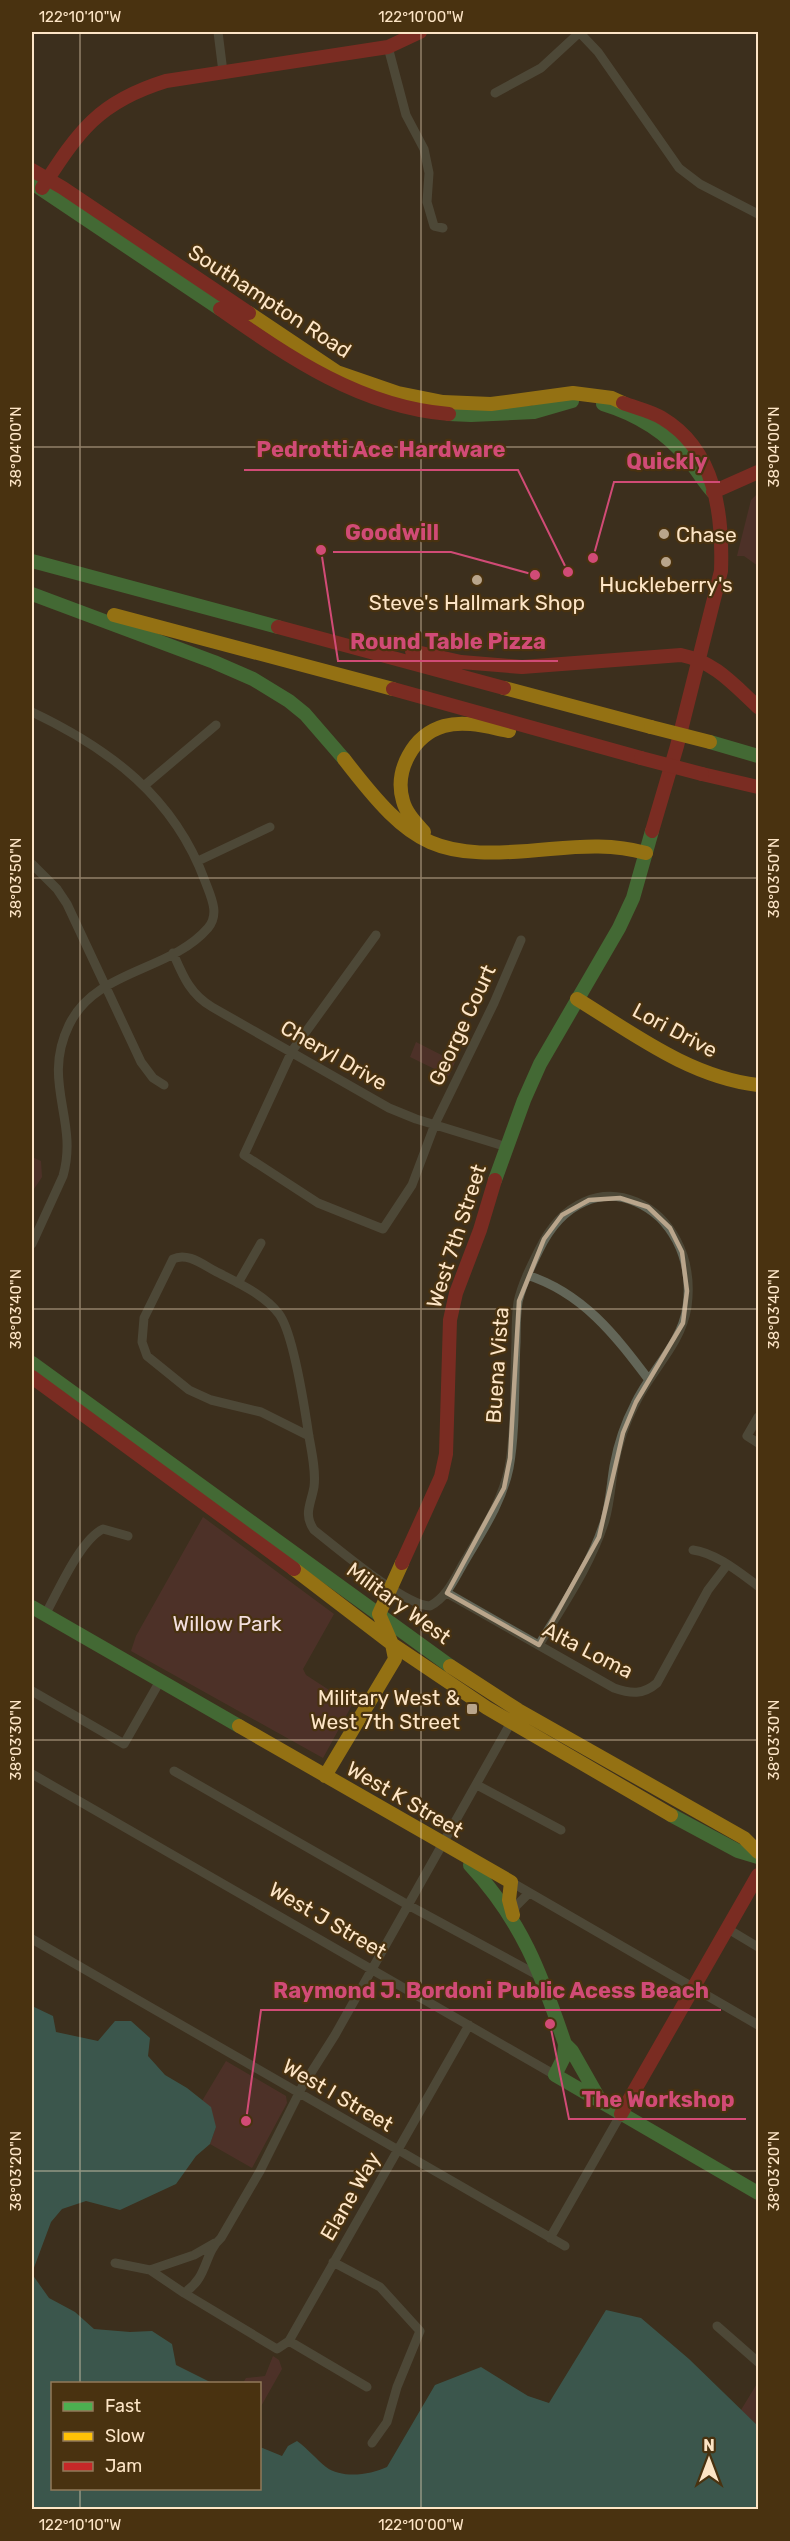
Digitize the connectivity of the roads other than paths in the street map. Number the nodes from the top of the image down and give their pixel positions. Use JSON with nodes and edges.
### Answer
{"nodes":[{"id":1,"x":218,"y":32,"type":"edge"},
{"id":2,"x":420,"y":32,"type":"edge"},
{"id":3,"x":579,"y":32,"type":"edge"},
{"id":4,"x":388,"y":47,"type":"junction"},
{"id":5,"x":223,"y":72,"type":"junction"},
{"id":6,"x":495,"y":93,"type":"dead end"},
{"id":7,"x":32,"y":170,"type":"edge"},
{"id":8,"x":40,"y":184,"type":"edge"},
{"id":9,"x":759,"y":214,"type":"edge"},
{"id":10,"x":443,"y":228,"type":"dead end"},
{"id":11,"x":759,"y":472,"type":"edge"},
{"id":12,"x":713,"y":492,"type":"junction"},
{"id":13,"x":32,"y":561,"type":"edge"},
{"id":14,"x":32,"y":593,"type":"edge"},
{"id":15,"x":263,"y":624,"type":"junction"},
{"id":16,"x":699,"y":657,"type":"junction"},
{"id":17,"x":759,"y":707,"type":"edge"},
{"id":18,"x":32,"y":712,"type":"edge"},
{"id":19,"x":216,"y":725,"type":"dead end"},
{"id":20,"x":578,"y":741,"type":"junction"},
{"id":21,"x":677,"y":746,"type":"joint"},
{"id":22,"x":759,"y":756,"type":"edge"},
{"id":23,"x":145,"y":785,"type":"junction"},
{"id":24,"x":759,"y":787,"type":"edge"},
{"id":25,"x":270,"y":827,"type":"dead end"},
{"id":26,"x":451,"y":848,"type":"junction"},
{"id":27,"x":646,"y":853,"type":"junction"},
{"id":28,"x":198,"y":861,"type":"junction"},
{"id":29,"x":32,"y":864,"type":"edge"},
{"id":30,"x":376,"y":934,"type":"dead end"},
{"id":31,"x":521,"y":940,"type":"dead end"},
{"id":32,"x":173,"y":953,"type":"junction"},
{"id":33,"x":105,"y":987,"type":"junction"},
{"id":34,"x":577,"y":999,"type":"junction"},
{"id":35,"x":292,"y":1051,"type":"junction"},
{"id":36,"x":759,"y":1084,"type":"edge"},
{"id":37,"x":164,"y":1085,"type":"dead end"},
{"id":38,"x":435,"y":1124,"type":"junction"},
{"id":39,"x":507,"y":1147,"type":"junction"},
{"id":40,"x":261,"y":1243,"type":"dead end"},
{"id":41,"x":32,"y":1244,"type":"edge"},
{"id":42,"x":527,"y":1275,"type":"junction"},
{"id":43,"x":238,"y":1283,"type":"junction"},
{"id":44,"x":32,"y":1363,"type":"edge"},
{"id":45,"x":32,"y":1377,"type":"edge"},
{"id":46,"x":649,"y":1380,"type":"junction"},
{"id":47,"x":759,"y":1417,"type":"edge"},
{"id":48,"x":309,"y":1437,"type":"junction"},
{"id":49,"x":759,"y":1443,"type":"edge"},
{"id":50,"x":128,"y":1536,"type":"dead end"},
{"id":51,"x":693,"y":1550,"type":"dead end"},
{"id":52,"x":727,"y":1565,"type":"junction"},
{"id":53,"x":759,"y":1586,"type":"edge"},
{"id":54,"x":390,"y":1587,"type":"junction"},
{"id":55,"x":447,"y":1593,"type":"junction"},
{"id":56,"x":32,"y":1607,"type":"edge"},
{"id":57,"x":379,"y":1614,"type":"junction"},
{"id":58,"x":45,"y":1615,"type":"junction"},
{"id":59,"x":392,"y":1644,"type":"junction"},
{"id":60,"x":539,"y":1645,"type":"junction"},
{"id":61,"x":160,"y":1681,"type":"junction"},
{"id":62,"x":32,"y":1691,"type":"edge"},
{"id":63,"x":518,"y":1710,"type":"junction"},
{"id":64,"x":510,"y":1723,"type":"junction"},
{"id":65,"x":174,"y":1771,"type":"dead end"},
{"id":66,"x":32,"y":1774,"type":"edge"},
{"id":67,"x":325,"y":1776,"type":"junction"},
{"id":68,"x":477,"y":1785,"type":"junction"},
{"id":69,"x":561,"y":1830,"type":"dead end"},
{"id":70,"x":442,"y":1844,"type":"junction"},
{"id":71,"x":759,"y":1852,"type":"edge"},
{"id":72,"x":460,"y":1855,"type":"junction"},
{"id":73,"x":759,"y":1857,"type":"edge"},
{"id":74,"x":759,"y":1875,"type":"edge"},
{"id":75,"x":511,"y":1882,"type":"junction"},
{"id":76,"x":529,"y":1893,"type":"junction"},
{"id":77,"x":408,"y":1905,"type":"junction"},
{"id":78,"x":513,"y":1915,"type":"junction"},
{"id":79,"x":728,"y":1929,"type":"junction"},
{"id":80,"x":32,"y":1938,"type":"edge"},
{"id":81,"x":759,"y":1947,"type":"edge"},
{"id":82,"x":372,"y":1970,"type":"junction"},
{"id":83,"x":543,"y":1978,"type":"junction"},
{"id":84,"x":694,"y":1988,"type":"junction"},
{"id":85,"x":469,"y":2025,"type":"junction"},
{"id":86,"x":759,"y":2025,"type":"edge"},
{"id":87,"x":566,"y":2044,"type":"junction"},
{"id":88,"x":555,"y":2075,"type":"junction"},
{"id":89,"x":299,"y":2094,"type":"junction"},
{"id":90,"x":601,"y":2102,"type":"junction"},
{"id":91,"x":621,"y":2114,"type":"junction"},
{"id":92,"x":397,"y":2151,"type":"junction"},
{"id":93,"x":759,"y":2193,"type":"edge"},
{"id":94,"x":550,"y":2238,"type":"junction"},
{"id":95,"x":215,"y":2243,"type":"junction"},
{"id":96,"x":565,"y":2246,"type":"dead end"},
{"id":97,"x":333,"y":2262,"type":"junction"},
{"id":98,"x":115,"y":2263,"type":"dead end"},
{"id":99,"x":150,"y":2270,"type":"junction"},
{"id":100,"x":184,"y":2293,"type":"junction"},
{"id":101,"x":717,"y":2326,"type":"dead end"},
{"id":102,"x":289,"y":2341,"type":"junction"},
{"id":103,"x":759,"y":2362,"type":"edge"},
{"id":104,"x":367,"y":2387,"type":"dead end"},
{"id":105,"x":372,"y":2443,"type":"dead end"}],
"edges":[{"from":1,"to":5,"type":"street"},
{"from":2,"to":4,"type":"main road"},
{"from":3,"to":6,"type":"street"},
{"from":3,"to":9,"type":"street"},
{"from":4,"to":5,"type":"main road"},
{"from":4,"to":10,"type":"street"},
{"from":5,"to":8,"type":"main road"},
{"from":7,"to":8,"type":"main road","name":"Southampton Road"},
{"from":8,"to":12,"type":"main road","name":"Southampton Road"},
{"from":11,"to":12,"type":"main road"},
{"from":12,"to":16,"type":"main road","name":"Southampton Road"},
{"from":13,"to":15,"type":"main road"},
{"from":14,"to":20,"type":"main road"},
{"from":14,"to":26,"type":"main road"},
{"from":15,"to":16,"type":"main road"},
{"from":15,"to":22,"type":"main road","bridge":true},
{"from":16,"to":17,"type":"main road"},
{"from":16,"to":21,"type":"main road","name":"Southampton Road"},
{"from":18,"to":23,"type":"street"},
{"from":19,"to":23,"type":"street"},
{"from":20,"to":24,"type":"main road","bridge":true},
{"from":20,"to":26,"type":"main road"},
{"from":21,"to":27,"type":"main road","name":"West 7th Street"},
{"from":23,"to":28,"type":"street"},
{"from":25,"to":28,"type":"street"},
{"from":26,"to":27,"type":"main road"},
{"from":27,"to":34,"type":"main road","name":"West 7th Street"},
{"from":28,"to":32,"type":"street"},
{"from":29,"to":33,"type":"street"},
{"from":30,"to":35,"type":"street"},
{"from":31,"to":38,"type":"street","name":"George Court"},
{"from":32,"to":33,"type":"street"},
{"from":32,"to":35,"type":"street","name":"Cheryl Drive"},
{"from":33,"to":37,"type":"street"},
{"from":33,"to":41,"type":"street"},
{"from":34,"to":36,"type":"main road","name":"Lori Drive"},
{"from":34,"to":39,"type":"main road","name":"West 7th Street"},
{"from":35,"to":38,"type":"street","name":"Cheryl Drive"},
{"from":35,"to":38,"type":"street","name":"George Court"},
{"from":38,"to":39,"type":"street","name":"Cheryl Drive"},
{"from":39,"to":54,"type":"main road","name":"West 7th Street"},
{"from":40,"to":43,"type":"street"},
{"from":42,"to":46,"type":"street"},
{"from":42,"to":46,"type":"street","name":"Buena Vista"},
{"from":42,"to":55,"type":"street","name":"Buena Vista"},
{"from":43,"to":48,"type":"street"},
{"from":43,"to":48,"type":"street"},
{"from":44,"to":57,"type":"main road","name":"Military West"},
{"from":45,"to":59,"type":"main road","name":"Military West"},
{"from":46,"to":60,"type":"street","name":"Buena Vista"},
{"from":47,"to":49,"type":"street"},
{"from":48,"to":54,"type":"street"},
{"from":50,"to":58,"type":"street"},
{"from":51,"to":52,"type":"street"},
{"from":52,"to":53,"type":"street"},
{"from":52,"to":60,"type":"street","name":"Alta Loma"},
{"from":54,"to":55,"type":"street"},
{"from":54,"to":57,"type":"main road","name":"West 7th Street"},
{"from":55,"to":60,"type":"street","name":"Alta Loma"},
{"from":56,"to":58,"type":"main road","name":"West K Street"},
{"from":57,"to":59,"type":"main road"},
{"from":57,"to":63,"type":"main road","name":"Military West"},
{"from":58,"to":61,"type":"main road","name":"West K Street"},
{"from":59,"to":64,"type":"main road","name":"Military West"},
{"from":59,"to":67,"type":"main road"},
{"from":61,"to":62,"type":"street"},
{"from":61,"to":67,"type":"main road","name":"West K Street"},
{"from":63,"to":64,"type":"street"},
{"from":63,"to":71,"type":"main road","name":"Military West"},
{"from":64,"to":68,"type":"street"},
{"from":64,"to":73,"type":"main road","name":"Military West"},
{"from":65,"to":77,"type":"street"},
{"from":66,"to":82,"type":"street","name":"West J Street"},
{"from":67,"to":70,"type":"main road","name":"West K Street"},
{"from":68,"to":69,"type":"street"},
{"from":68,"to":70,"type":"street"},
{"from":70,"to":72,"type":"main road","name":"West K Street"},
{"from":70,"to":77,"type":"street"},
{"from":72,"to":75,"type":"main road","name":"West K Street"},
{"from":72,"to":78,"type":"main road"},
{"from":74,"to":79,"type":"main road"},
{"from":75,"to":76,"type":"street","name":"West K Street"},
{"from":75,"to":78,"type":"main road"},
{"from":76,"to":78,"type":"street"},
{"from":76,"to":84,"type":"street","name":"West K Street"},
{"from":77,"to":82,"type":"street"},
{"from":77,"to":83,"type":"street"},
{"from":78,"to":83,"type":"main road"},
{"from":79,"to":81,"type":"street"},
{"from":79,"to":84,"type":"main road"},
{"from":80,"to":89,"type":"street","name":"West I Street"},
{"from":82,"to":85,"type":"street","name":"West J Street"},
{"from":82,"to":89,"type":"street"},
{"from":83,"to":87,"type":"main road"},
{"from":84,"to":86,"type":"street","name":"West K Street"},
{"from":84,"to":91,"type":"main road"},
{"from":85,"to":88,"type":"street","name":"West J Street"},
{"from":85,"to":92,"type":"street","name":"Elane Way"},
{"from":87,"to":88,"type":"main road"},
{"from":87,"to":90,"type":"main road"},
{"from":88,"to":90,"type":"main road","name":"West J Street"},
{"from":89,"to":92,"type":"street","name":"West I Street"},
{"from":89,"to":95,"type":"street"},
{"from":90,"to":91,"type":"main road","name":"West J Street"},
{"from":91,"to":93,"type":"main road","name":"West J Street"},
{"from":91,"to":94,"type":"street"},
{"from":92,"to":94,"type":"street","name":"West I Street"},
{"from":92,"to":97,"type":"street","name":"Elane Way"},
{"from":94,"to":96,"type":"street","name":"West I Street"},
{"from":95,"to":99,"type":"street"},
{"from":95,"to":100,"type":"street"},
{"from":97,"to":102,"type":"street","name":"Elane Way"},
{"from":97,"to":105,"type":"street"},
{"from":98,"to":99,"type":"street"},
{"from":99,"to":100,"type":"street"},
{"from":100,"to":102,"type":"street","name":"Elane Way"},
{"from":101,"to":103,"type":"street"},
{"from":102,"to":104,"type":"street"}]}
